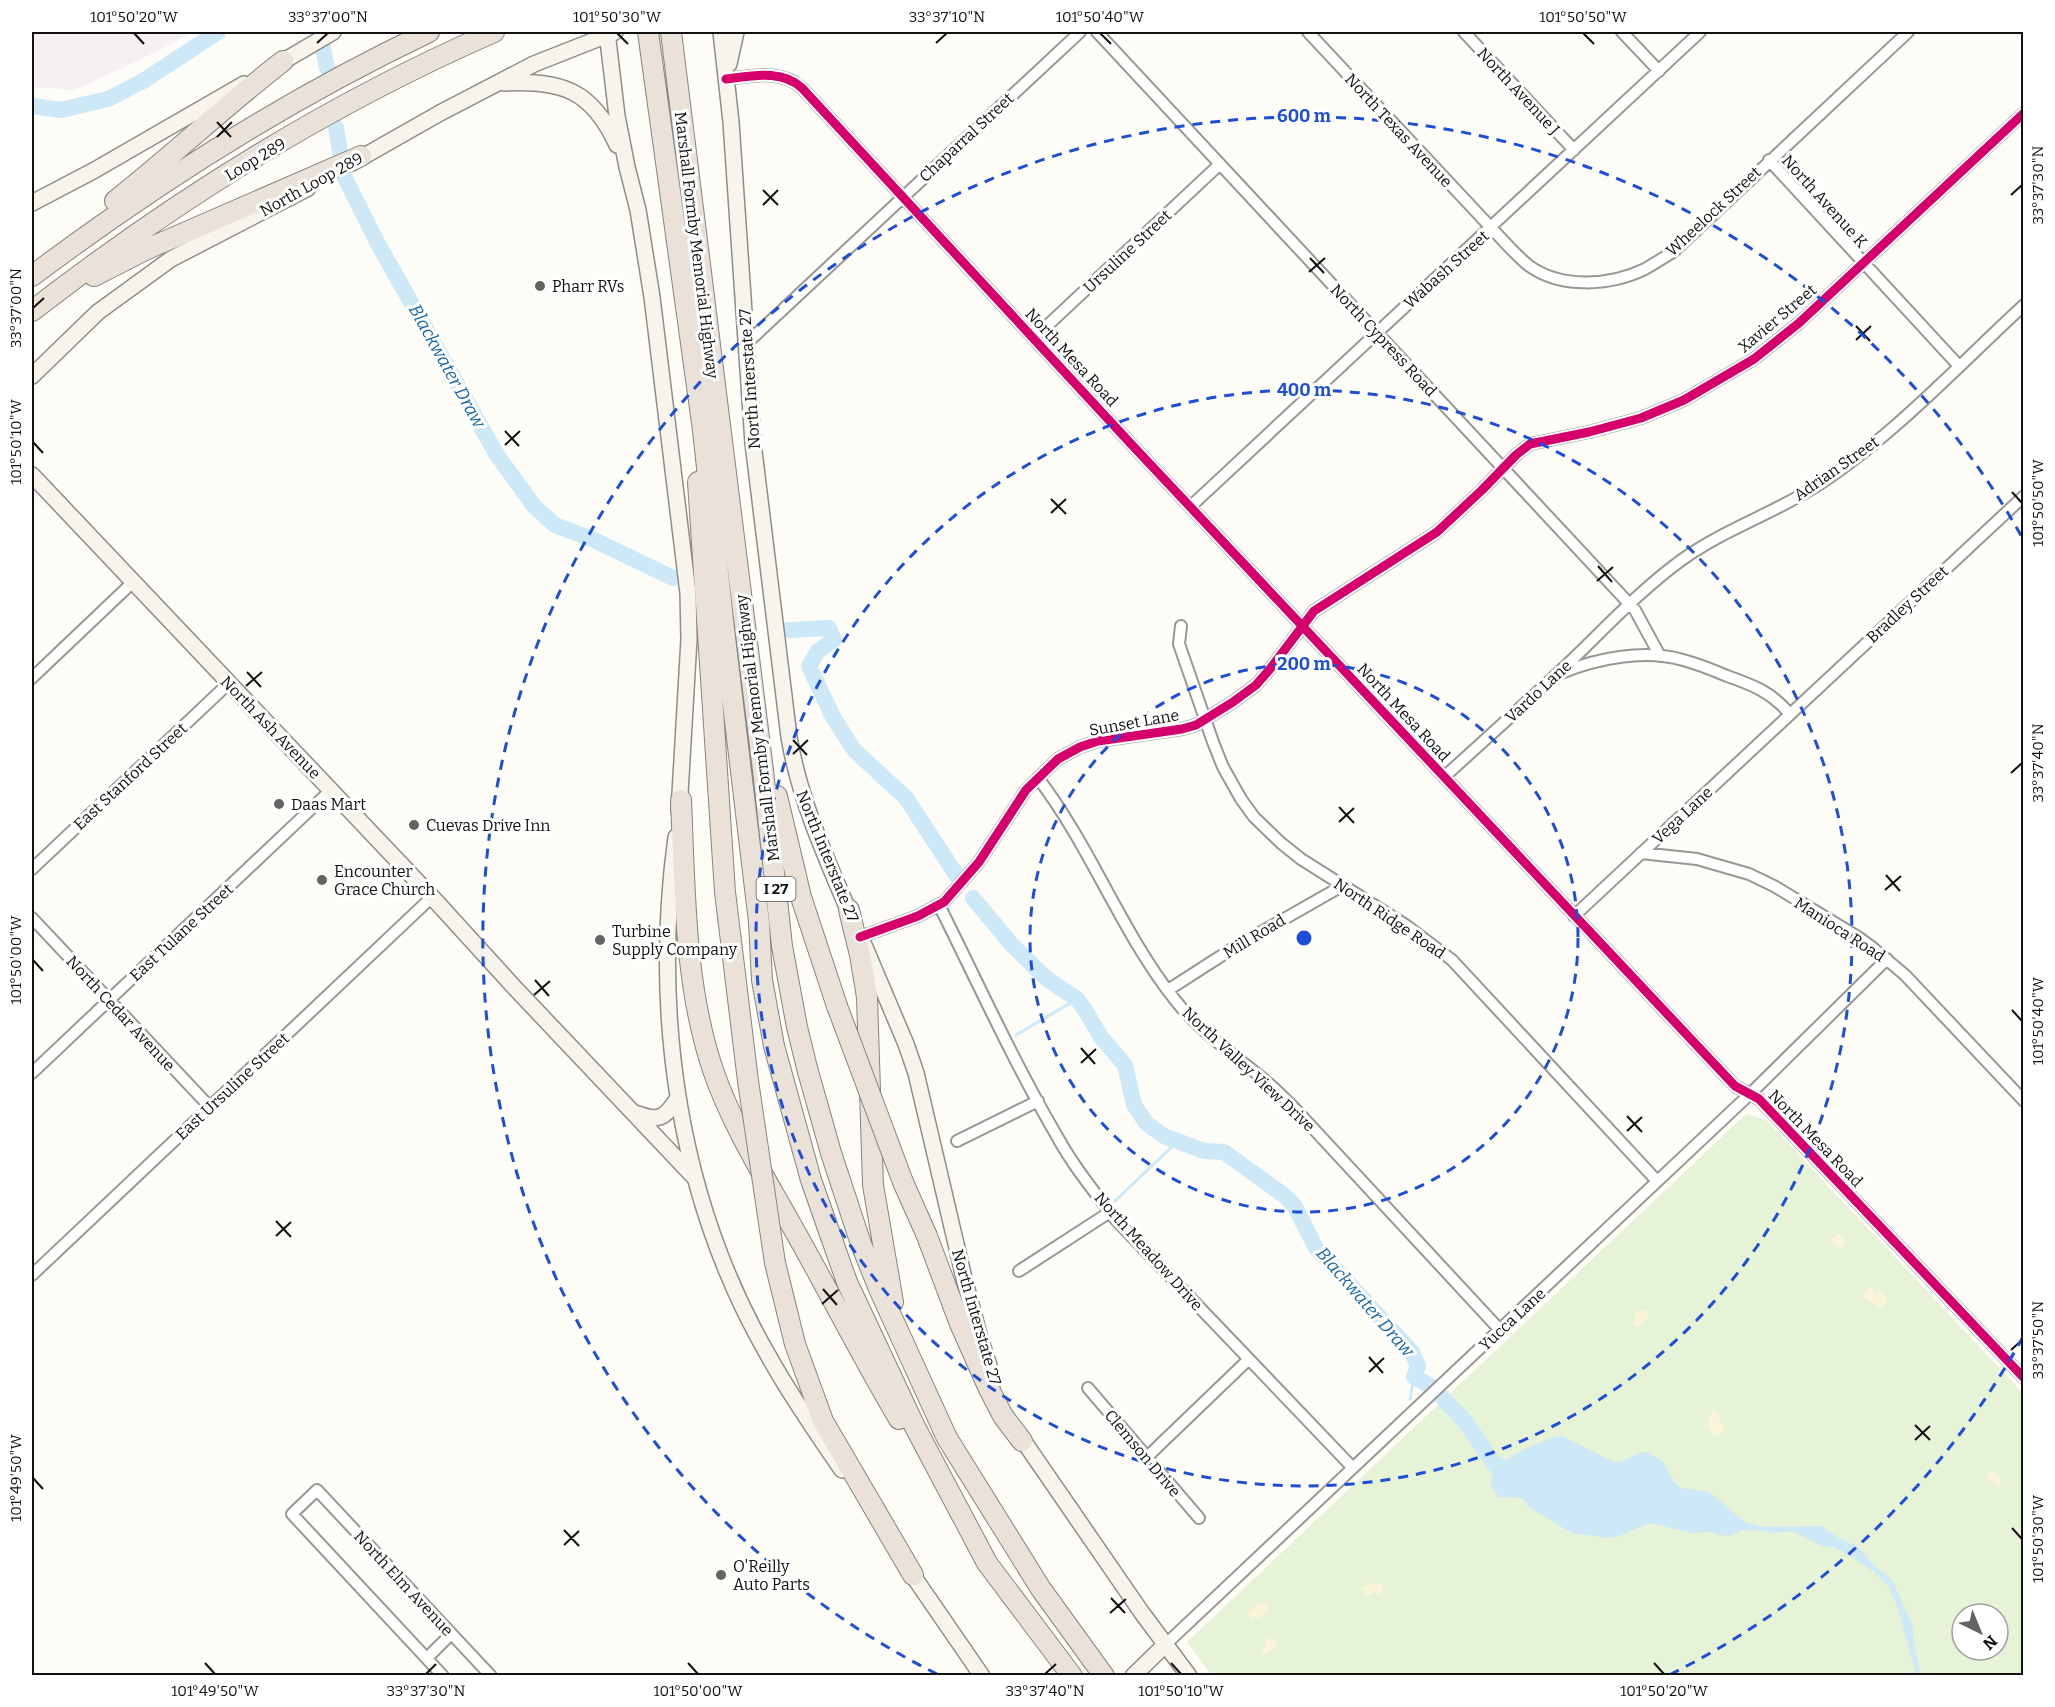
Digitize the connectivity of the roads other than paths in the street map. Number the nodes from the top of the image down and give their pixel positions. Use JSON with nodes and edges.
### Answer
{"nodes":[{"id":1,"x":333,"y":32,"type":"edge"},
{"id":2,"x":429,"y":32,"type":"edge"},
{"id":3,"x":494,"y":32,"type":"edge"},
{"id":4,"x":648,"y":32,"type":"edge"},
{"id":5,"x":671,"y":32,"type":"edge"},
{"id":6,"x":721,"y":32,"type":"edge"},
{"id":7,"x":736,"y":32,"type":"edge"},
{"id":8,"x":1080,"y":32,"type":"edge"},
{"id":9,"x":1097,"y":32,"type":"edge"},
{"id":10,"x":1308,"y":32,"type":"edge"},
{"id":11,"x":1464,"y":32,"type":"edge"},
{"id":12,"x":1622,"y":32,"type":"edge"},
{"id":13,"x":1701,"y":32,"type":"edge"},
{"id":14,"x":1908,"y":32,"type":"edge"},
{"id":15,"x":609,"y":33,"type":"edge"},
{"id":16,"x":283,"y":61,"type":"junction"},
{"id":17,"x":1659,"y":71,"type":"junction"},
{"id":18,"x":726,"y":79,"type":"junction"},
{"id":19,"x":498,"y":83,"type":"junction"},
{"id":20,"x":2024,"y":113,"type":"edge"},
{"id":21,"x":1574,"y":150,"type":"junction"},
{"id":22,"x":361,"y":156,"type":"junction"},
{"id":23,"x":1769,"y":160,"type":"junction"},
{"id":24,"x":1220,"y":164,"type":"junction"},
{"id":25,"x":627,"y":167,"type":"junction"},
{"id":26,"x":902,"y":196,"type":"junction"},
{"id":27,"x":32,"y":203,"type":"edge"},
{"id":28,"x":1491,"y":228,"type":"junction"},
{"id":29,"x":1862,"y":264,"type":"junction"},
{"id":30,"x":32,"y":269,"type":"edge"},
{"id":31,"x":32,"y":276,"type":"edge"},
{"id":32,"x":2024,"y":305,"type":"edge"},
{"id":33,"x":32,"y":311,"type":"edge"},
{"id":34,"x":32,"y":316,"type":"edge"},
{"id":35,"x":1377,"y":332,"type":"junction"},
{"id":36,"x":691,"y":335,"type":"junction"},
{"id":37,"x":1034,"y":338,"type":"junction"},
{"id":38,"x":747,"y":343,"type":"junction"},
{"id":39,"x":1959,"y":366,"type":"junction"},
{"id":40,"x":32,"y":376,"type":"edge"},
{"id":41,"x":1503,"y":468,"type":"junction"},
{"id":42,"x":34,"y":479,"type":"edge"},
{"id":43,"x":2024,"y":496,"type":"edge"},
{"id":44,"x":1191,"y":506,"type":"junction"},
{"id":45,"x":133,"y":582,"type":"junction"},
{"id":46,"x":1630,"y":604,"type":"junction"},
{"id":47,"x":1302,"y":625,"type":"junction"},
{"id":48,"x":1181,"y":626,"type":"dead end"},
{"id":49,"x":744,"y":629,"type":"junction"},
{"id":50,"x":1660,"y":656,"type":"junction"},
{"id":51,"x":1553,"y":677,"type":"junction"},
{"id":52,"x":32,"y":678,"type":"edge"},
{"id":53,"x":229,"y":683,"type":"junction"},
{"id":54,"x":1790,"y":713,"type":"junction"},
{"id":55,"x":1207,"y":720,"type":"junction"},
{"id":56,"x":1444,"y":777,"type":"junction"},
{"id":57,"x":1038,"y":778,"type":"junction"},
{"id":58,"x":331,"y":790,"type":"junction"},
{"id":59,"x":681,"y":800,"type":"junction"},
{"id":60,"x":1641,"y":853,"type":"junction"},
{"id":61,"x":32,"y":869,"type":"edge"},
{"id":62,"x":1342,"y":886,"type":"junction"},
{"id":63,"x":432,"y":897,"type":"junction"},
{"id":64,"x":939,"y":905,"type":"junction"},
{"id":65,"x":849,"y":910,"type":"junction"},
{"id":66,"x":1574,"y":916,"type":"junction"},
{"id":67,"x":32,"y":918,"type":"edge"},
{"id":68,"x":860,"y":937,"type":"junction"},
{"id":69,"x":1887,"y":959,"type":"junction"},
{"id":70,"x":1168,"y":990,"type":"junction"},
{"id":71,"x":109,"y":1000,"type":"junction"},
{"id":72,"x":32,"y":1073,"type":"edge"},
{"id":73,"x":1751,"y":1093,"type":"junction"},
{"id":74,"x":678,"y":1098,"type":"junction"},
{"id":75,"x":1038,"y":1101,"type":"junction"},
{"id":76,"x":2024,"y":1101,"type":"edge"},
{"id":77,"x":210,"y":1107,"type":"junction"},
{"id":78,"x":633,"y":1112,"type":"junction"},
{"id":79,"x":957,"y":1141,"type":"dead end"},
{"id":80,"x":695,"y":1179,"type":"junction"},
{"id":81,"x":1658,"y":1181,"type":"junction"},
{"id":82,"x":1110,"y":1212,"type":"junction"},
{"id":83,"x":1019,"y":1271,"type":"dead end"},
{"id":84,"x":32,"y":1275,"type":"edge"},
{"id":85,"x":897,"y":1328,"type":"junction"},
{"id":86,"x":1500,"y":1330,"type":"junction"},
{"id":87,"x":1249,"y":1359,"type":"junction"},
{"id":88,"x":2024,"y":1378,"type":"edge"},
{"id":89,"x":1088,"y":1388,"type":"dead end"},
{"id":90,"x":1022,"y":1441,"type":"junction"},
{"id":91,"x":1147,"y":1457,"type":"junction"},
{"id":92,"x":1353,"y":1468,"type":"junction"},
{"id":93,"x":1199,"y":1518,"type":"dead end"},
{"id":94,"x":987,"y":1563,"type":"junction"},
{"id":95,"x":913,"y":1575,"type":"junction"},
{"id":96,"x":451,"y":1634,"type":"junction"},
{"id":97,"x":1166,"y":1644,"type":"junction"},
{"id":98,"x":427,"y":1658,"type":"junction"},
{"id":99,"x":443,"y":1676,"type":"edge"},
{"id":100,"x":491,"y":1676,"type":"edge"},
{"id":101,"x":982,"y":1676,"type":"edge"},
{"id":102,"x":1072,"y":1676,"type":"edge"},
{"id":103,"x":1104,"y":1676,"type":"edge"},
{"id":104,"x":1133,"y":1676,"type":"edge"},
{"id":105,"x":1189,"y":1676,"type":"edge"}],
"edges":[{"from":1,"to":16,"type":"main road"},
{"from":2,"to":31,"type":"highway","name":"Loop 289"},
{"from":3,"to":33,"type":"highway","name":"Loop 289"},
{"from":4,"to":36,"type":"highway","name":"Marshall Formby Memorial Highway","number":"I 27"},
{"from":5,"to":49,"type":"highway","name":"Marshall Formby Memorial Highway","number":"I 27"},
{"from":6,"to":18,"type":"main road","name":"North Interstate 27"},
{"from":7,"to":18,"type":"main road"},
{"from":8,"to":26,"type":"street","name":"Chaparral Street"},
{"from":9,"to":24,"type":"street","name":"North Cypress Road"},
{"from":10,"to":28,"type":"street","name":"North Texas Avenue"},
{"from":11,"to":21,"type":"street","name":"North Avenue J"},
{"from":12,"to":17,"type":"street"},
{"from":13,"to":17,"type":"street","name":"Wabash Street"},
{"from":14,"to":23,"type":"street","name":"Wheelock Street"},
{"from":15,"to":19,"type":"main road","name":"North Loop 289"},
{"from":15,"to":25,"type":"main road"},
{"from":16,"to":27,"type":"main road"},
{"from":16,"to":30,"type":"highway"},
{"from":17,"to":21,"type":"street","name":"Wabash Street"},
{"from":18,"to":26,"type":"street","name":"North Mesa Road"},
{"from":18,"to":38,"type":"main road","name":"North Interstate 27"},
{"from":19,"to":22,"type":"main road","name":"North Loop 289"},
{"from":19,"to":25,"type":"main road"},
{"from":20,"to":29,"type":"street","name":"Xavier Street"},
{"from":21,"to":28,"type":"street","name":"Wabash Street"},
{"from":22,"to":34,"type":"highway"},
{"from":22,"to":40,"type":"main road","name":"North Loop 289"},
{"from":23,"to":28,"type":"street","name":"Wheelock Street"},
{"from":23,"to":29,"type":"street","name":"North Avenue K"},
{"from":24,"to":35,"type":"street","name":"North Cypress Road"},
{"from":24,"to":37,"type":"street","name":"Ursuline Street"},
{"from":25,"to":59,"type":"main road"},
{"from":26,"to":37,"type":"street","name":"North Mesa Road"},
{"from":26,"to":38,"type":"street","name":"Chaparral Street"},
{"from":28,"to":35,"type":"street","name":"Wabash Street"},
{"from":29,"to":39,"type":"street","name":"North Avenue K"},
{"from":29,"to":41,"type":"street","name":"Xavier Street"},
{"from":32,"to":39,"type":"street","name":"Adrian Street"},
{"from":35,"to":41,"type":"street","name":"North Cypress Road"},
{"from":35,"to":44,"type":"street","name":"Wabash Street"},
{"from":36,"to":94,"type":"highway","name":"Marshall Formby Memorial Highway","number":"I 27"},
{"from":36,"to":95,"type":"highway","bridge":true},
{"from":37,"to":44,"type":"street","name":"North Mesa Road"},
{"from":38,"to":65,"type":"main road","name":"North Interstate 27"},
{"from":39,"to":46,"type":"street","name":"Adrian Street"},
{"from":41,"to":46,"type":"street","name":"North Cypress Road"},
{"from":41,"to":47,"type":"street","name":"Sunset Lane"},
{"from":42,"to":45,"type":"main road","name":"North Ash Avenue"},
{"from":43,"to":54,"type":"street","name":"Bradley Street"},
{"from":44,"to":47,"type":"street","name":"North Mesa Road"},
{"from":45,"to":52,"type":"street"},
{"from":45,"to":53,"type":"main road","name":"North Ash Avenue"},
{"from":46,"to":50,"type":"street","name":"North Cypress Road"},
{"from":46,"to":51,"type":"street","name":"Vardo Lane"},
{"from":47,"to":55,"type":"street","name":"Sunset Lane"},
{"from":47,"to":56,"type":"street","name":"North Mesa Road"},
{"from":48,"to":55,"type":"street","name":"North Ridge Road"},
{"from":49,"to":85,"type":"highway","name":"Marshall Formby Memorial Highway","number":"I 27"},
{"from":49,"to":90,"type":"highway","bridge":true},
{"from":50,"to":51,"type":"street"},
{"from":50,"to":54,"type":"street"},
{"from":51,"to":56,"type":"street","name":"Vardo Lane"},
{"from":53,"to":58,"type":"main road","name":"North Ash Avenue"},
{"from":53,"to":61,"type":"street","name":"East Stanford Street"},
{"from":54,"to":60,"type":"street","name":"Vega Lane"},
{"from":55,"to":57,"type":"street","name":"Sunset Lane"},
{"from":55,"to":62,"type":"street","name":"North Ridge Road"},
{"from":56,"to":66,"type":"street","name":"North Mesa Road"},
{"from":57,"to":64,"type":"street","name":"Sunset Lane"},
{"from":57,"to":70,"type":"street","name":"North Valley View Drive"},
{"from":58,"to":63,"type":"main road","name":"North Ash Avenue"},
{"from":58,"to":71,"type":"street","name":"East Tulane Street"},
{"from":59,"to":74,"type":"main road"},
{"from":59,"to":94,"type":"highway"},
{"from":60,"to":66,"type":"street","name":"Vega Lane"},
{"from":60,"to":69,"type":"street","name":"Manioca Road"},
{"from":62,"to":70,"type":"street","name":"Mill Road"},
{"from":62,"to":81,"type":"street","name":"North Ridge Road"},
{"from":63,"to":77,"type":"street","name":"East Ursuline Street"},
{"from":63,"to":78,"type":"main road","name":"North Ash Avenue"},
{"from":64,"to":68,"type":"street","name":"Sunset Lane"},
{"from":64,"to":75,"type":"street","name":"North Meadow Drive"},
{"from":65,"to":68,"type":"main road","name":"North Interstate 27"},
{"from":65,"to":85,"type":"highway"},
{"from":66,"to":73,"type":"street","name":"North Mesa Road"},
{"from":67,"to":71,"type":"street","name":"North Cedar Avenue"},
{"from":68,"to":90,"type":"main road","name":"North Interstate 27"},
{"from":69,"to":73,"type":"street","name":"Yucca Lane"},
{"from":69,"to":76,"type":"street","name":"Manioca Road"},
{"from":70,"to":86,"type":"street","name":"North Valley View Drive"},
{"from":71,"to":72,"type":"street","name":"East Tulane Street"},
{"from":71,"to":77,"type":"street","name":"North Cedar Avenue"},
{"from":73,"to":81,"type":"street","name":"Yucca Lane"},
{"from":73,"to":88,"type":"street","name":"North Mesa Road"},
{"from":74,"to":78,"type":"main road"},
{"from":74,"to":80,"type":"main road"},
{"from":75,"to":79,"type":"street"},
{"from":75,"to":82,"type":"street","name":"North Meadow Drive"},
{"from":77,"to":84,"type":"street","name":"East Ursuline Street"},
{"from":78,"to":80,"type":"main road","name":"North Ash Avenue"},
{"from":80,"to":95,"type":"main road"},
{"from":81,"to":86,"type":"street","name":"Yucca Lane"},
{"from":82,"to":83,"type":"street"},
{"from":82,"to":87,"type":"street","name":"North Meadow Drive"},
{"from":85,"to":103,"type":"highway","name":"Marshall Formby Memorial Highway","number":"I 27"},
{"from":86,"to":92,"type":"street","name":"Yucca Lane"},
{"from":87,"to":91,"type":"street"},
{"from":87,"to":92,"type":"street","name":"North Meadow Drive"},
{"from":89,"to":91,"type":"street","name":"Clemson Drive"},
{"from":90,"to":97,"type":"main road","name":"North Interstate 27"},
{"from":91,"to":93,"type":"street","name":"Clemson Drive"},
{"from":92,"to":97,"type":"street","name":"Yucca Lane"},
{"from":94,"to":102,"type":"highway","name":"Marshall Formby Memorial Highway","number":"I 27"},
{"from":95,"to":101,"type":"main road"},
{"from":96,"to":98,"type":"street"},
{"from":96,"to":98,"type":"street","name":"North Elm Avenue"},
{"from":96,"to":100,"type":"street","name":"North Elm Avenue"},
{"from":97,"to":104,"type":"main road","name":"Yucca Lane"},
{"from":97,"to":105,"type":"main road","name":"North Interstate 27"},
{"from":98,"to":99,"type":"street"}]}
